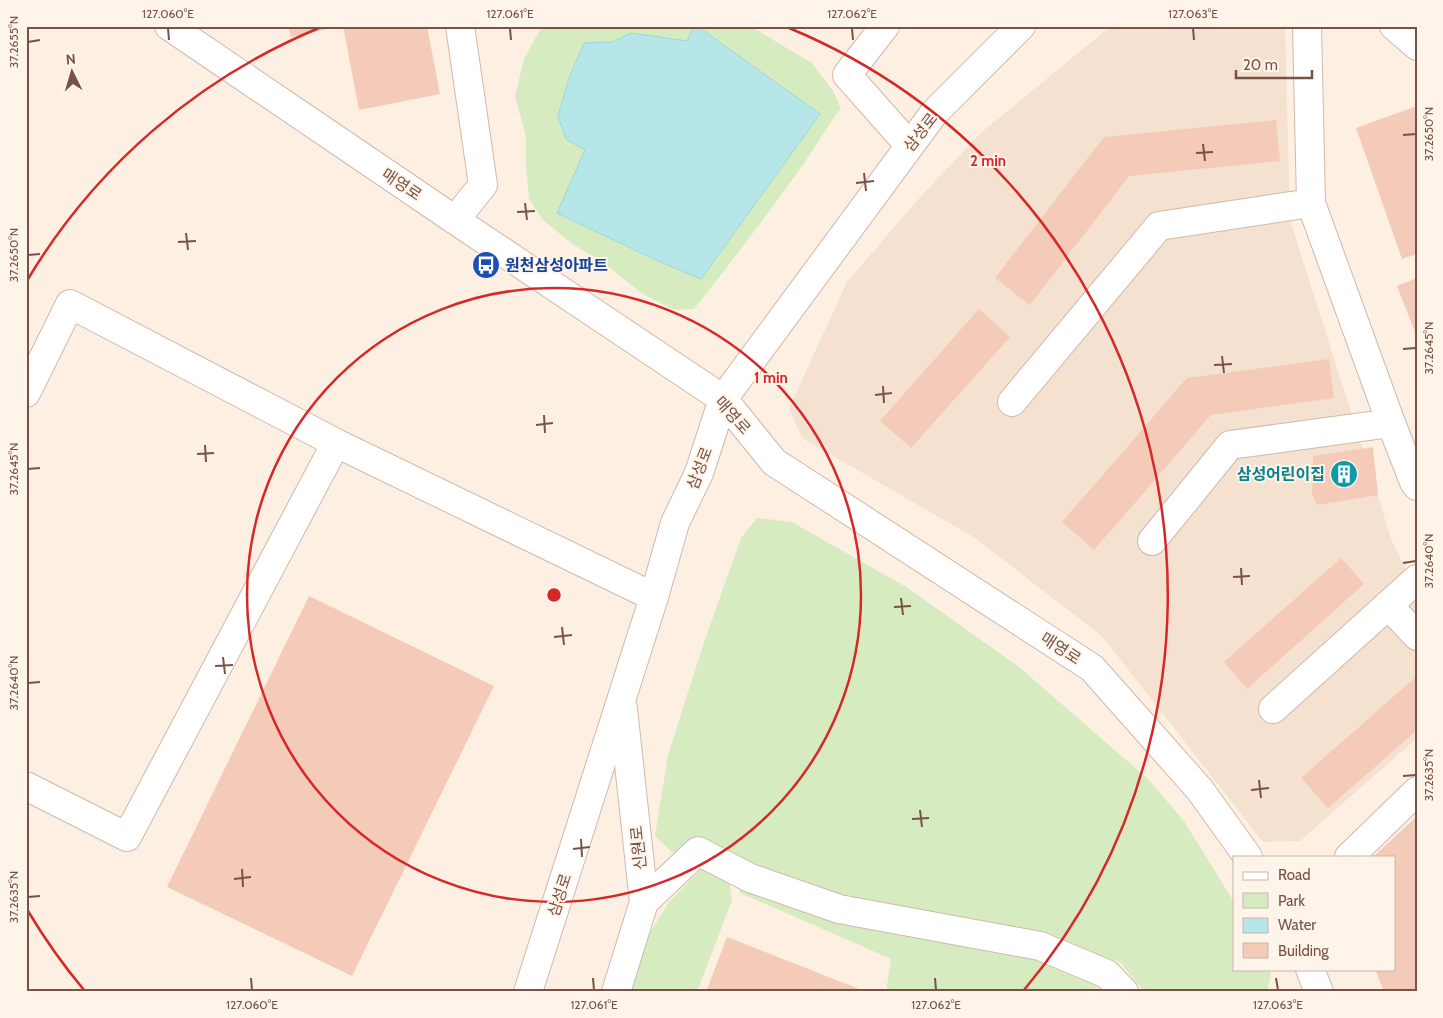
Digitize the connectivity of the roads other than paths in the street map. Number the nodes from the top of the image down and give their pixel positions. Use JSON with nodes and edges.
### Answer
{"nodes":[{"id":1,"x":169,"y":26,"type":"edge"},
{"id":2,"x":460,"y":26,"type":"edge"},
{"id":3,"x":861,"y":26,"type":"edge"},
{"id":4,"x":886,"y":26,"type":"edge"},
{"id":5,"x":1021,"y":26,"type":"edge"},
{"id":6,"x":1306,"y":26,"type":"edge"},
{"id":7,"x":1394,"y":26,"type":"edge"},
{"id":8,"x":1417,"y":46,"type":"edge"},
{"id":9,"x":847,"y":75,"type":"junction"},
{"id":10,"x":909,"y":145,"type":"junction"},
{"id":11,"x":1311,"y":203,"type":"junction"},
{"id":12,"x":455,"y":220,"type":"junction"},
{"id":13,"x":26,"y":393,"type":"edge"},
{"id":14,"x":724,"y":399,"type":"junction"},
{"id":15,"x":1012,"y":402,"type":"dead end"},
{"id":16,"x":1390,"y":422,"type":"junction"},
{"id":17,"x":336,"y":443,"type":"junction"},
{"id":18,"x":1417,"y":486,"type":"edge"},
{"id":19,"x":1152,"y":541,"type":"dead end"},
{"id":20,"x":1417,"y":579,"type":"edge"},
{"id":21,"x":654,"y":597,"type":"junction"},
{"id":22,"x":1388,"y":605,"type":"junction"},
{"id":23,"x":1417,"y":636,"type":"edge"},
{"id":24,"x":622,"y":700,"type":"junction"},
{"id":25,"x":1273,"y":710,"type":"dead end"},
{"id":26,"x":26,"y":786,"type":"edge"},
{"id":27,"x":1417,"y":791,"type":"edge"},
{"id":28,"x":1247,"y":856,"type":"edge"},
{"id":29,"x":1350,"y":856,"type":"edge"},
{"id":30,"x":644,"y":902,"type":"junction"},
{"id":31,"x":1310,"y":970,"type":"edge"},
{"id":32,"x":528,"y":992,"type":"edge"},
{"id":33,"x":616,"y":992,"type":"edge"},
{"id":34,"x":1124,"y":992,"type":"edge"},
{"id":35,"x":1318,"y":992,"type":"edge"}],
"edges":[{"from":1,"to":12,"type":"street","name":"매영로"},
{"from":2,"to":12,"type":"street"},
{"from":3,"to":9,"type":"street"},
{"from":4,"to":9,"type":"street"},
{"from":5,"to":10,"type":"street","name":"삼성로"},
{"from":6,"to":11,"type":"street"},
{"from":7,"to":8,"type":"street"},
{"from":9,"to":10,"type":"street"},
{"from":10,"to":14,"type":"street","name":"삼성로"},
{"from":11,"to":15,"type":"street"},
{"from":11,"to":16,"type":"street"},
{"from":12,"to":14,"type":"street","name":"매영로"},
{"from":13,"to":17,"type":"street"},
{"from":14,"to":21,"type":"street","name":"삼성로"},
{"from":14,"to":28,"type":"street","name":"매영로"},
{"from":16,"to":18,"type":"street"},
{"from":16,"to":19,"type":"street"},
{"from":17,"to":21,"type":"street"},
{"from":17,"to":26,"type":"street"},
{"from":20,"to":22,"type":"street"},
{"from":21,"to":24,"type":"street","name":"삼성로"},
{"from":22,"to":23,"type":"street"},
{"from":22,"to":25,"type":"street"},
{"from":24,"to":30,"type":"street","name":"신원로"},
{"from":24,"to":32,"type":"street","name":"삼성로"},
{"from":27,"to":29,"type":"street"},
{"from":30,"to":33,"type":"street","name":"신원로"},
{"from":30,"to":34,"type":"street"},
{"from":31,"to":35,"type":"street"}]}
